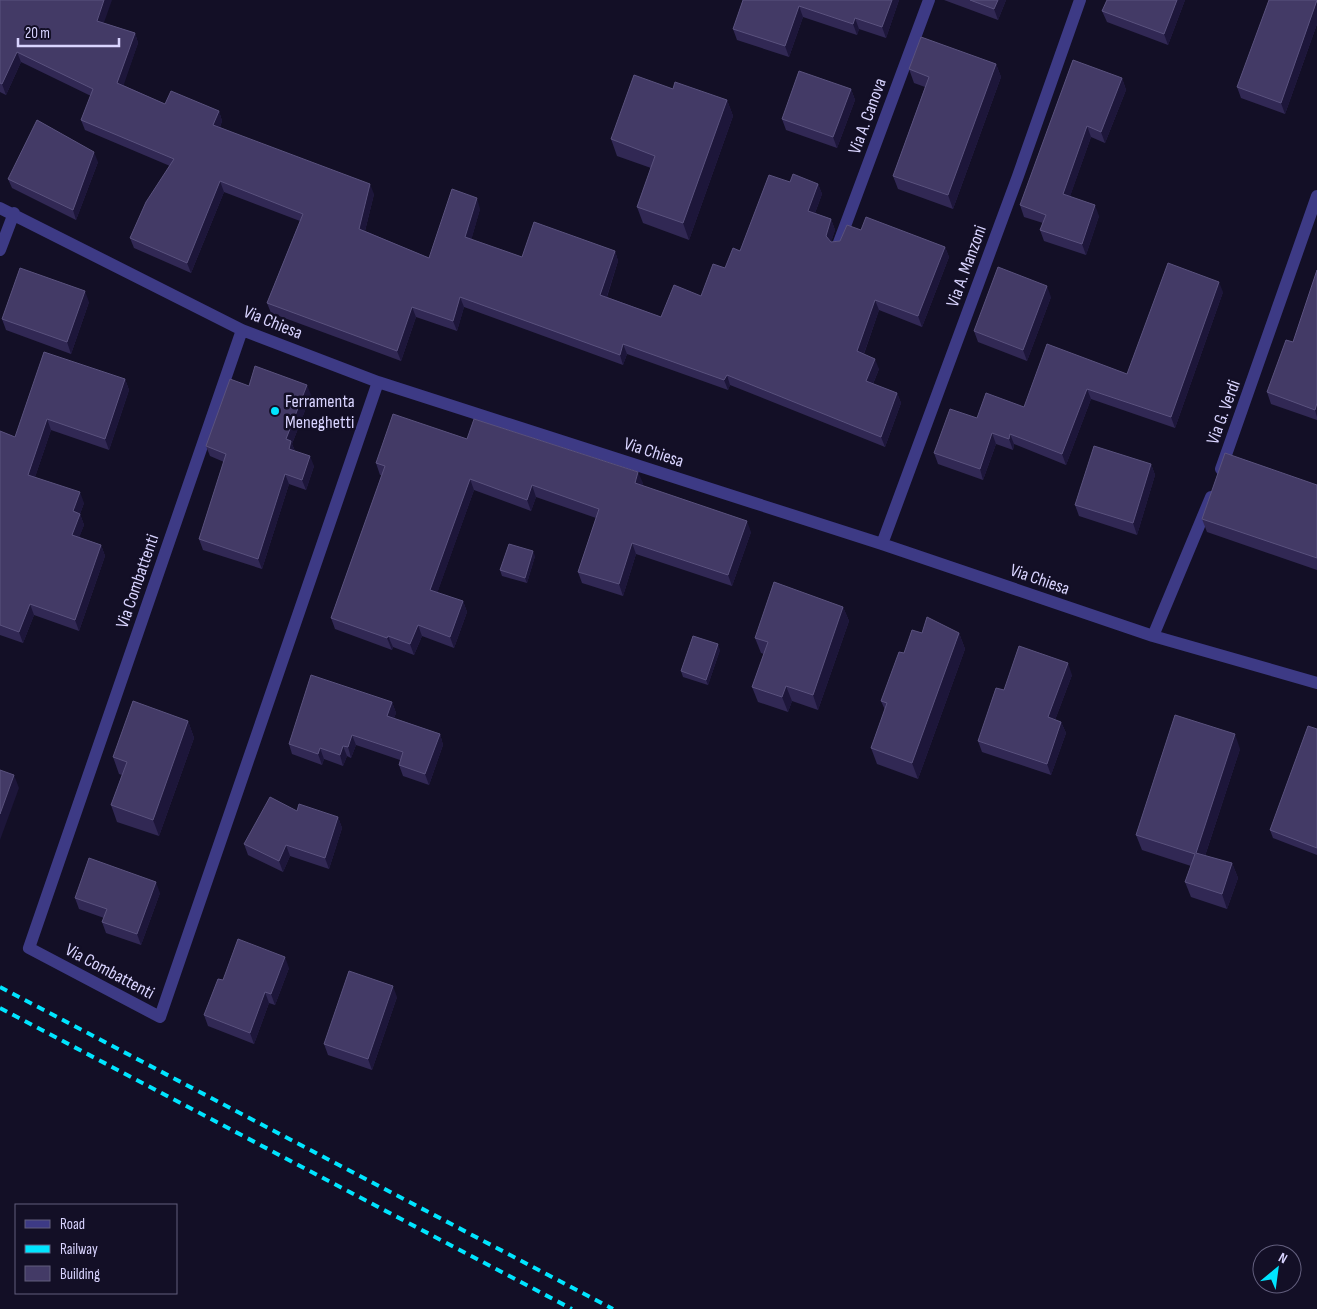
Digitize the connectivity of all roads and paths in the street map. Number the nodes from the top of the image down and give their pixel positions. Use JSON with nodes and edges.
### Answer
{"nodes":[{"id":1,"x":928,"y":0,"type":"edge"},
{"id":2,"x":1080,"y":0,"type":"edge"},
{"id":3,"x":1317,"y":196,"type":"edge"},
{"id":4,"x":0,"y":208,"type":"edge"},
{"id":5,"x":14,"y":213,"type":"junction"},
{"id":6,"x":838,"y":245,"type":"edge"},
{"id":7,"x":0,"y":250,"type":"edge"},
{"id":8,"x":242,"y":330,"type":"junction"},
{"id":9,"x":378,"y":382,"type":"junction"},
{"id":10,"x":882,"y":544,"type":"junction"},
{"id":11,"x":1153,"y":636,"type":"junction"},
{"id":12,"x":1317,"y":683,"type":"edge"}],
"edges":[{"from":1,"to":6,"type":"street","name":"Via A. Canova"},
{"from":2,"to":10,"type":"street","name":"Via A. Manzoni"},
{"from":3,"to":11,"type":"street","name":"Via G. Verdi"},
{"from":4,"to":5,"type":"street","name":"Via Chiesa"},
{"from":5,"to":7,"type":"street"},
{"from":5,"to":8,"type":"street","name":"Via Chiesa"},
{"from":8,"to":9,"type":"street","name":"Via Chiesa"},
{"from":8,"to":9,"type":"street","name":"Via Combattenti"},
{"from":9,"to":10,"type":"street","name":"Via Chiesa"},
{"from":10,"to":11,"type":"street","name":"Via Chiesa"},
{"from":11,"to":12,"type":"street","name":"Via Chiesa"}]}
